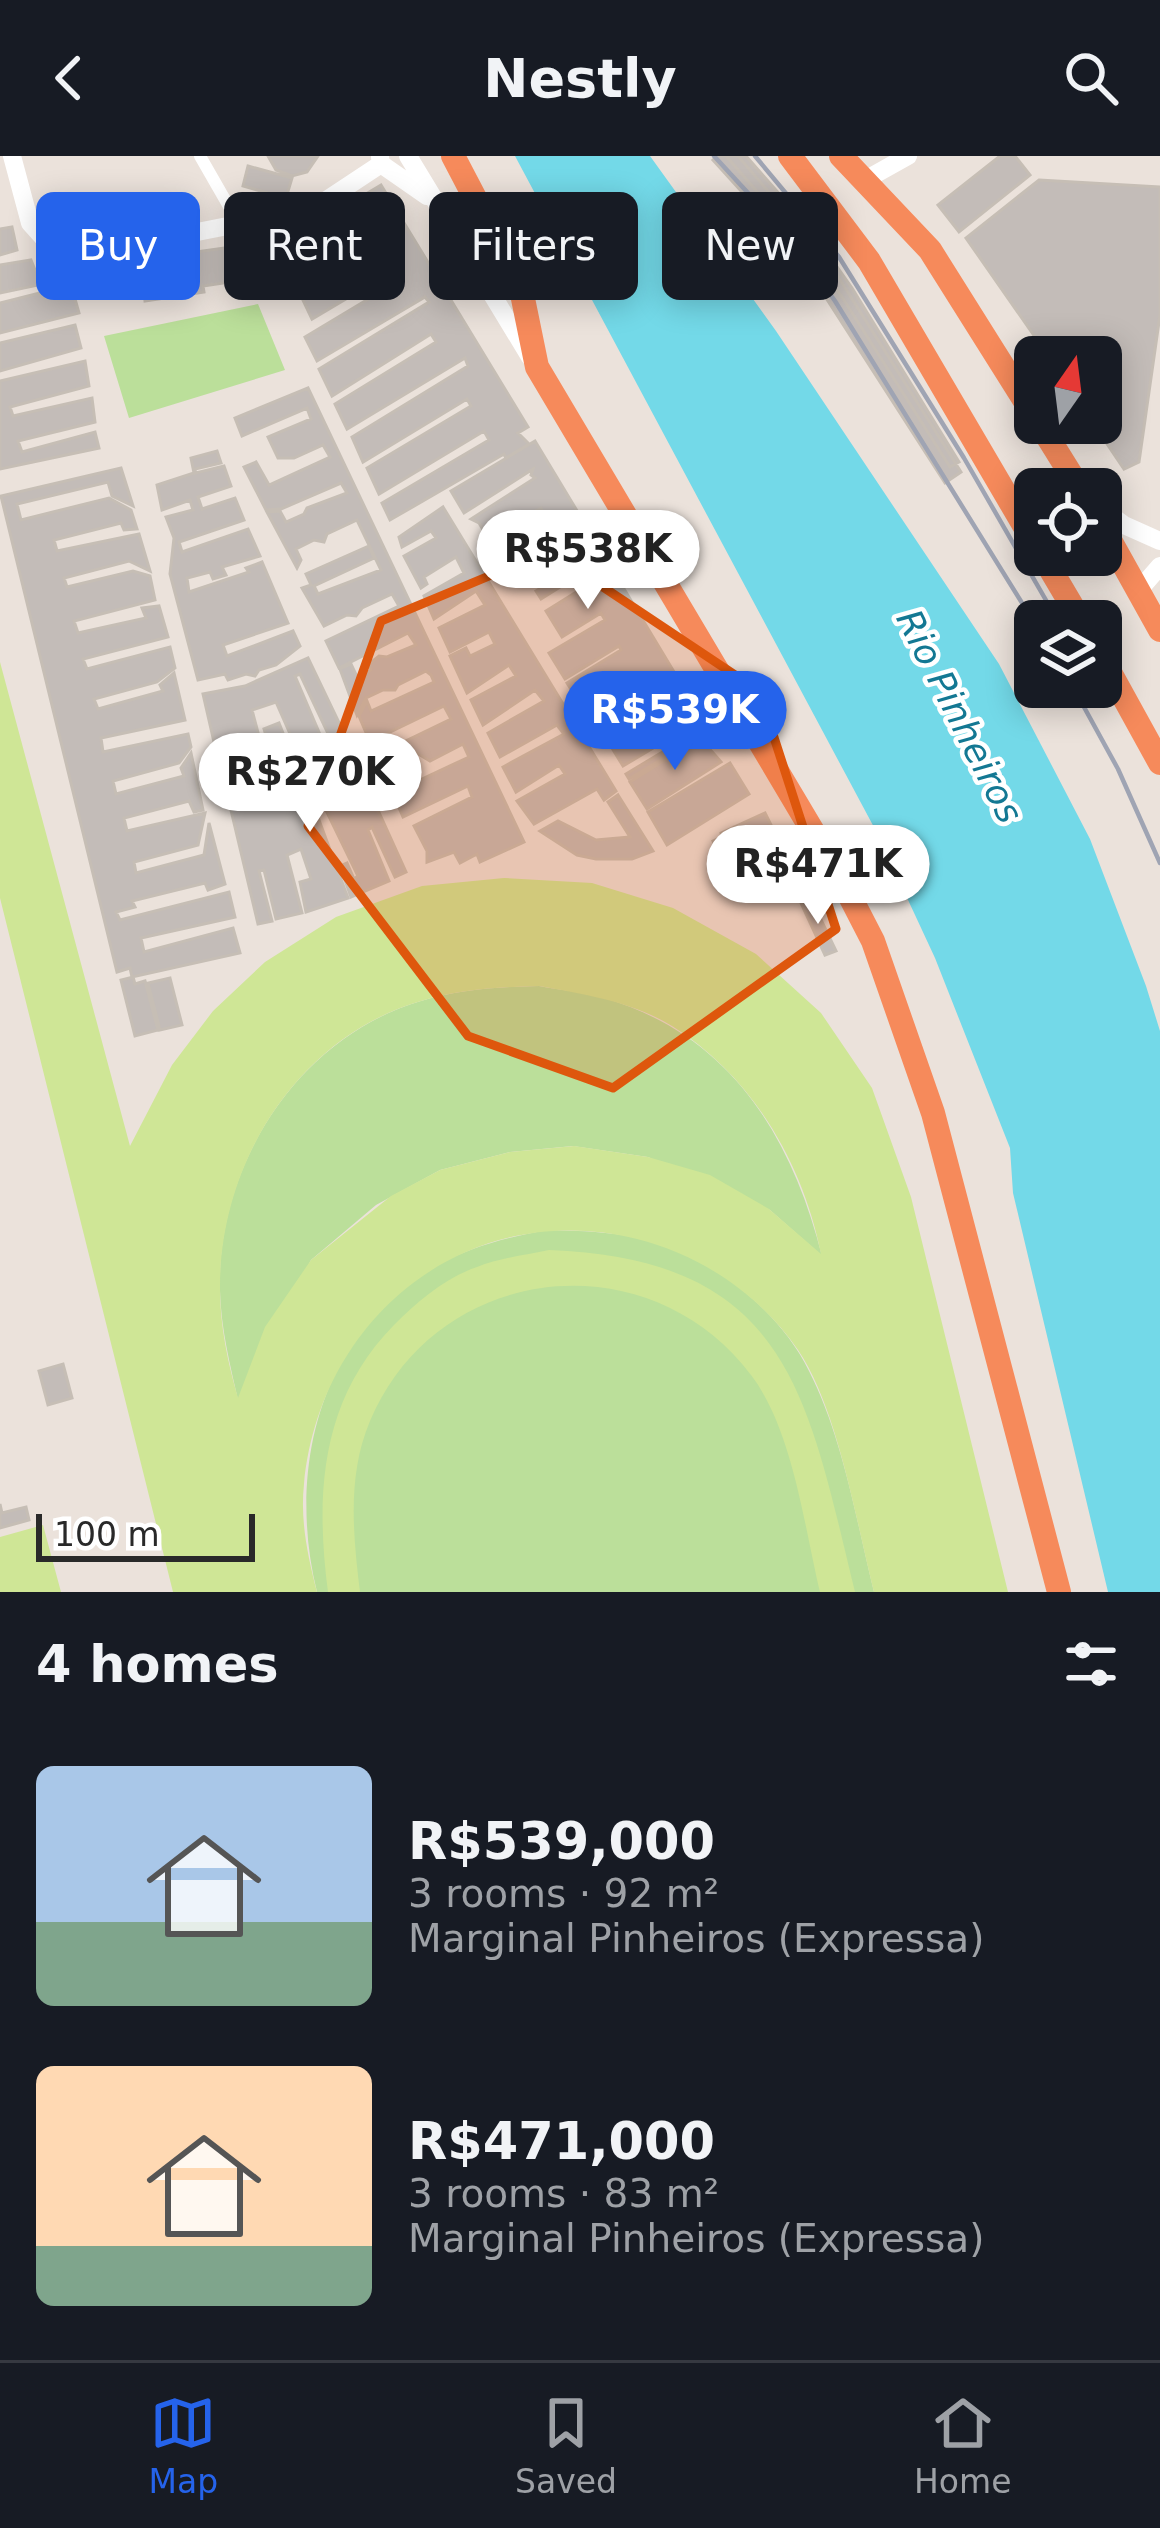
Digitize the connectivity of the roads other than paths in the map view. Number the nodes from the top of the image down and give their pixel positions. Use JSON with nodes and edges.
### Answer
{"nodes":[{"id":1,"x":12,"y":156,"type":"edge"},
{"id":2,"x":200,"y":156,"type":"edge"},
{"id":3,"x":408,"y":156,"type":"edge"},
{"id":4,"x":453,"y":156,"type":"edge"},
{"id":5,"x":790,"y":156,"type":"edge"},
{"id":6,"x":824,"y":156,"type":"edge"},
{"id":7,"x":841,"y":156,"type":"edge"},
{"id":8,"x":908,"y":156,"type":"edge"},
{"id":9,"x":381,"y":160,"type":"edge"},
{"id":10,"x":865,"y":180,"type":"junction"},
{"id":11,"x":337,"y":192,"type":"edge"},
{"id":12,"x":430,"y":192,"type":"edge"},
{"id":13,"x":429,"y":197,"type":"edge"},
{"id":14,"x":224,"y":198,"type":"edge"},
{"id":15,"x":224,"y":226,"type":"edge"},
{"id":16,"x":496,"y":300,"type":"edge"},
{"id":17,"x":988,"y":339,"type":"junction"},
{"id":18,"x":537,"y":367,"type":"junction"},
{"id":19,"x":1014,"y":382,"type":"edge"},
{"id":20,"x":1014,"y":508,"type":"edge"},
{"id":21,"x":1122,"y":523,"type":"edge"},
{"id":22,"x":1160,"y":541,"type":"edge"},
{"id":23,"x":1122,"y":560,"type":"edge"},
{"id":24,"x":1160,"y":566,"type":"edge"},
{"id":25,"x":1140,"y":590,"type":"junction"},
{"id":26,"x":1160,"y":630,"type":"edge"},
{"id":27,"x":1122,"y":694,"type":"edge"},
{"id":28,"x":1160,"y":763,"type":"edge"},
{"id":29,"x":1059,"y":1592,"type":"edge"}],
"edges":[{"from":1,"to":15,"type":"main road"},
{"from":2,"to":14,"type":"street"},
{"from":3,"to":12,"type":"main road"},
{"from":4,"to":18,"type":"highway"},
{"from":5,"to":20,"type":"highway"},
{"from":6,"to":17,"type":"highway"},
{"from":7,"to":10,"type":"highway"},
{"from":8,"to":10,"type":"main road"},
{"from":9,"to":11,"type":"main road"},
{"from":9,"to":13,"type":"main road"},
{"from":10,"to":17,"type":"highway"},
{"from":16,"to":18,"type":"main road"},
{"from":17,"to":19,"type":"highway"},
{"from":18,"to":29,"type":"highway"},
{"from":21,"to":22,"type":"main road"},
{"from":23,"to":25,"type":"highway"},
{"from":24,"to":25,"type":"main road"},
{"from":25,"to":26,"type":"highway"},
{"from":27,"to":28,"type":"highway"}]}
